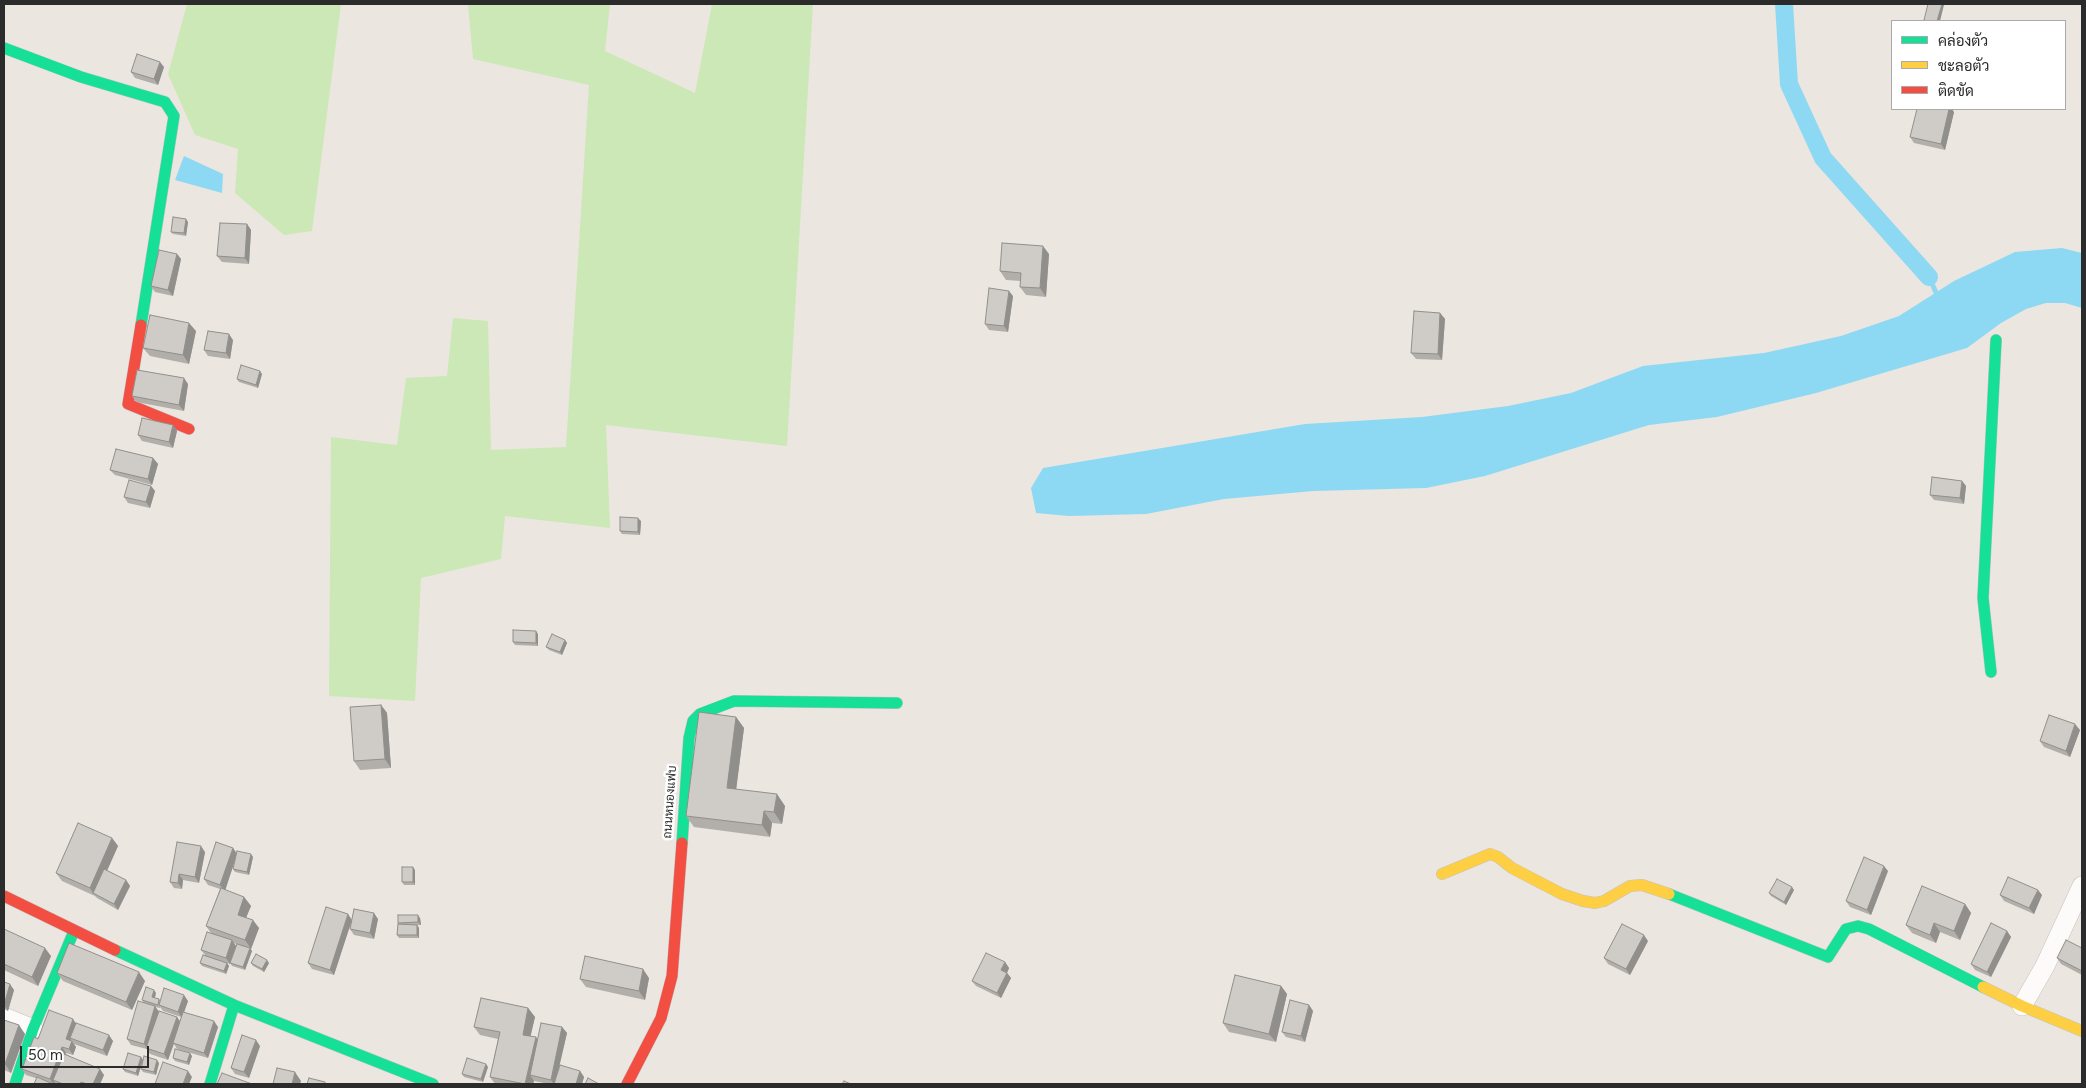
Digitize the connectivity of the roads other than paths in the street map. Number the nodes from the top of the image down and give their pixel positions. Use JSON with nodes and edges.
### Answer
{"nodes":[{"id":1,"x":4,"y":48,"type":"edge"},
{"id":2,"x":1996,"y":340,"type":"dead end"},
{"id":3,"x":189,"y":429,"type":"dead end"},
{"id":4,"x":1991,"y":672,"type":"dead end"},
{"id":5,"x":897,"y":703,"type":"dead end"},
{"id":6,"x":1442,"y":874,"type":"dead end"},
{"id":7,"x":2082,"y":886,"type":"edge"},
{"id":8,"x":4,"y":896,"type":"edge"},
{"id":9,"x":74,"y":931,"type":"junction"},
{"id":10,"x":234,"y":1005,"type":"junction"},
{"id":11,"x":2022,"y":1006,"type":"junction"},
{"id":12,"x":4,"y":1017,"type":"edge"},
{"id":13,"x":33,"y":1029,"type":"junction"},
{"id":14,"x":2082,"y":1032,"type":"edge"},
{"id":15,"x":15,"y":1084,"type":"edge"},
{"id":16,"x":210,"y":1084,"type":"edge"},
{"id":17,"x":433,"y":1084,"type":"edge"},
{"id":18,"x":627,"y":1084,"type":"edge"}],
"edges":[{"from":1,"to":3,"type":"street"},
{"from":2,"to":4,"type":"street"},
{"from":5,"to":18,"type":"street","name":"ถนนหนองแฟบ"},
{"from":6,"to":11,"type":"street"},
{"from":7,"to":11,"type":"street"},
{"from":8,"to":9,"type":"street"},
{"from":9,"to":10,"type":"street"},
{"from":9,"to":13,"type":"street"},
{"from":10,"to":16,"type":"street"},
{"from":10,"to":17,"type":"street"},
{"from":11,"to":14,"type":"street"},
{"from":12,"to":13,"type":"street"},
{"from":13,"to":15,"type":"street"}]}
